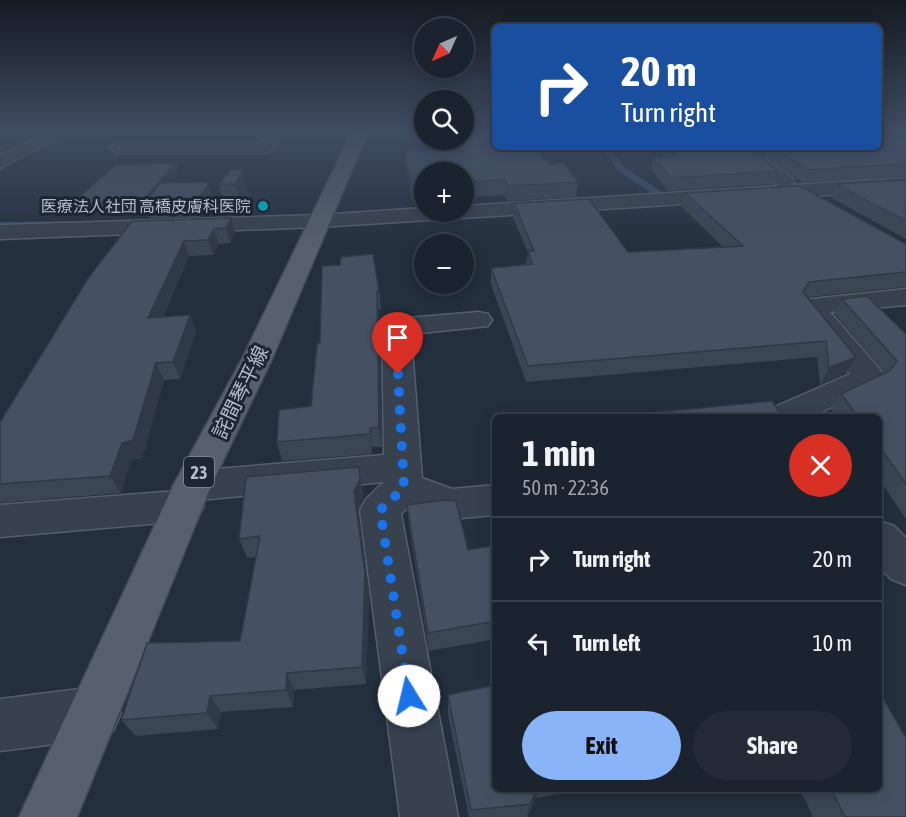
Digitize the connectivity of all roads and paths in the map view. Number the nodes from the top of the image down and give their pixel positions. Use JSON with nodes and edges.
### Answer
{"nodes":[{"id":1,"x":342,"y":170,"type":"edge"},
{"id":2,"x":770,"y":170,"type":"edge"},
{"id":3,"x":906,"y":184,"type":"edge"},
{"id":4,"x":800,"y":192,"type":"junction"},
{"id":5,"x":221,"y":206,"type":"dead end"},
{"id":6,"x":833,"y":209,"type":"edge"},
{"id":7,"x":318,"y":221,"type":"junction"},
{"id":8,"x":207,"y":225,"type":"junction"},
{"id":9,"x":0,"y":232,"type":"edge"},
{"id":10,"x":906,"y":297,"type":"edge"},
{"id":11,"x":478,"y":320,"type":"dead end"},
{"id":12,"x":789,"y":414,"type":"edge"},
{"id":13,"x":403,"y":477,"type":"junction"},
{"id":14,"x":188,"y":496,"type":"junction"},
{"id":15,"x":492,"y":500,"type":"edge"},
{"id":16,"x":0,"y":521,"type":"edge"},
{"id":17,"x":882,"y":541,"type":"edge"},
{"id":18,"x":906,"y":566,"type":"edge"},
{"id":19,"x":95,"y":713,"type":"junction"},
{"id":20,"x":0,"y":725,"type":"edge"},
{"id":21,"x":48,"y":817,"type":"edge"},
{"id":22,"x":429,"y":817,"type":"edge"}],
"edges":[{"from":1,"to":7,"type":"main road","name":"詫間琴平線","number":"23"},
{"from":2,"to":4,"type":"street"},
{"from":3,"to":4,"type":"street"},
{"from":4,"to":6,"type":"street"},
{"from":4,"to":7,"type":"street"},
{"from":5,"to":8,"type":"street"},
{"from":7,"to":8,"type":"street"},
{"from":7,"to":14,"type":"main road","name":"詫間琴平線","number":"23"},
{"from":8,"to":9,"type":"street"},
{"from":10,"to":12,"type":"street"},
{"from":11,"to":13,"type":"street"},
{"from":13,"to":14,"type":"street"},
{"from":13,"to":15,"type":"street"},
{"from":13,"to":22,"type":"street"},
{"from":14,"to":16,"type":"street"},
{"from":14,"to":19,"type":"main road","name":"詫間琴平線","number":"23"},
{"from":17,"to":18,"type":"street"},
{"from":19,"to":20,"type":"street"},
{"from":19,"to":21,"type":"main road","name":"詫間琴平線","number":"23"}]}
